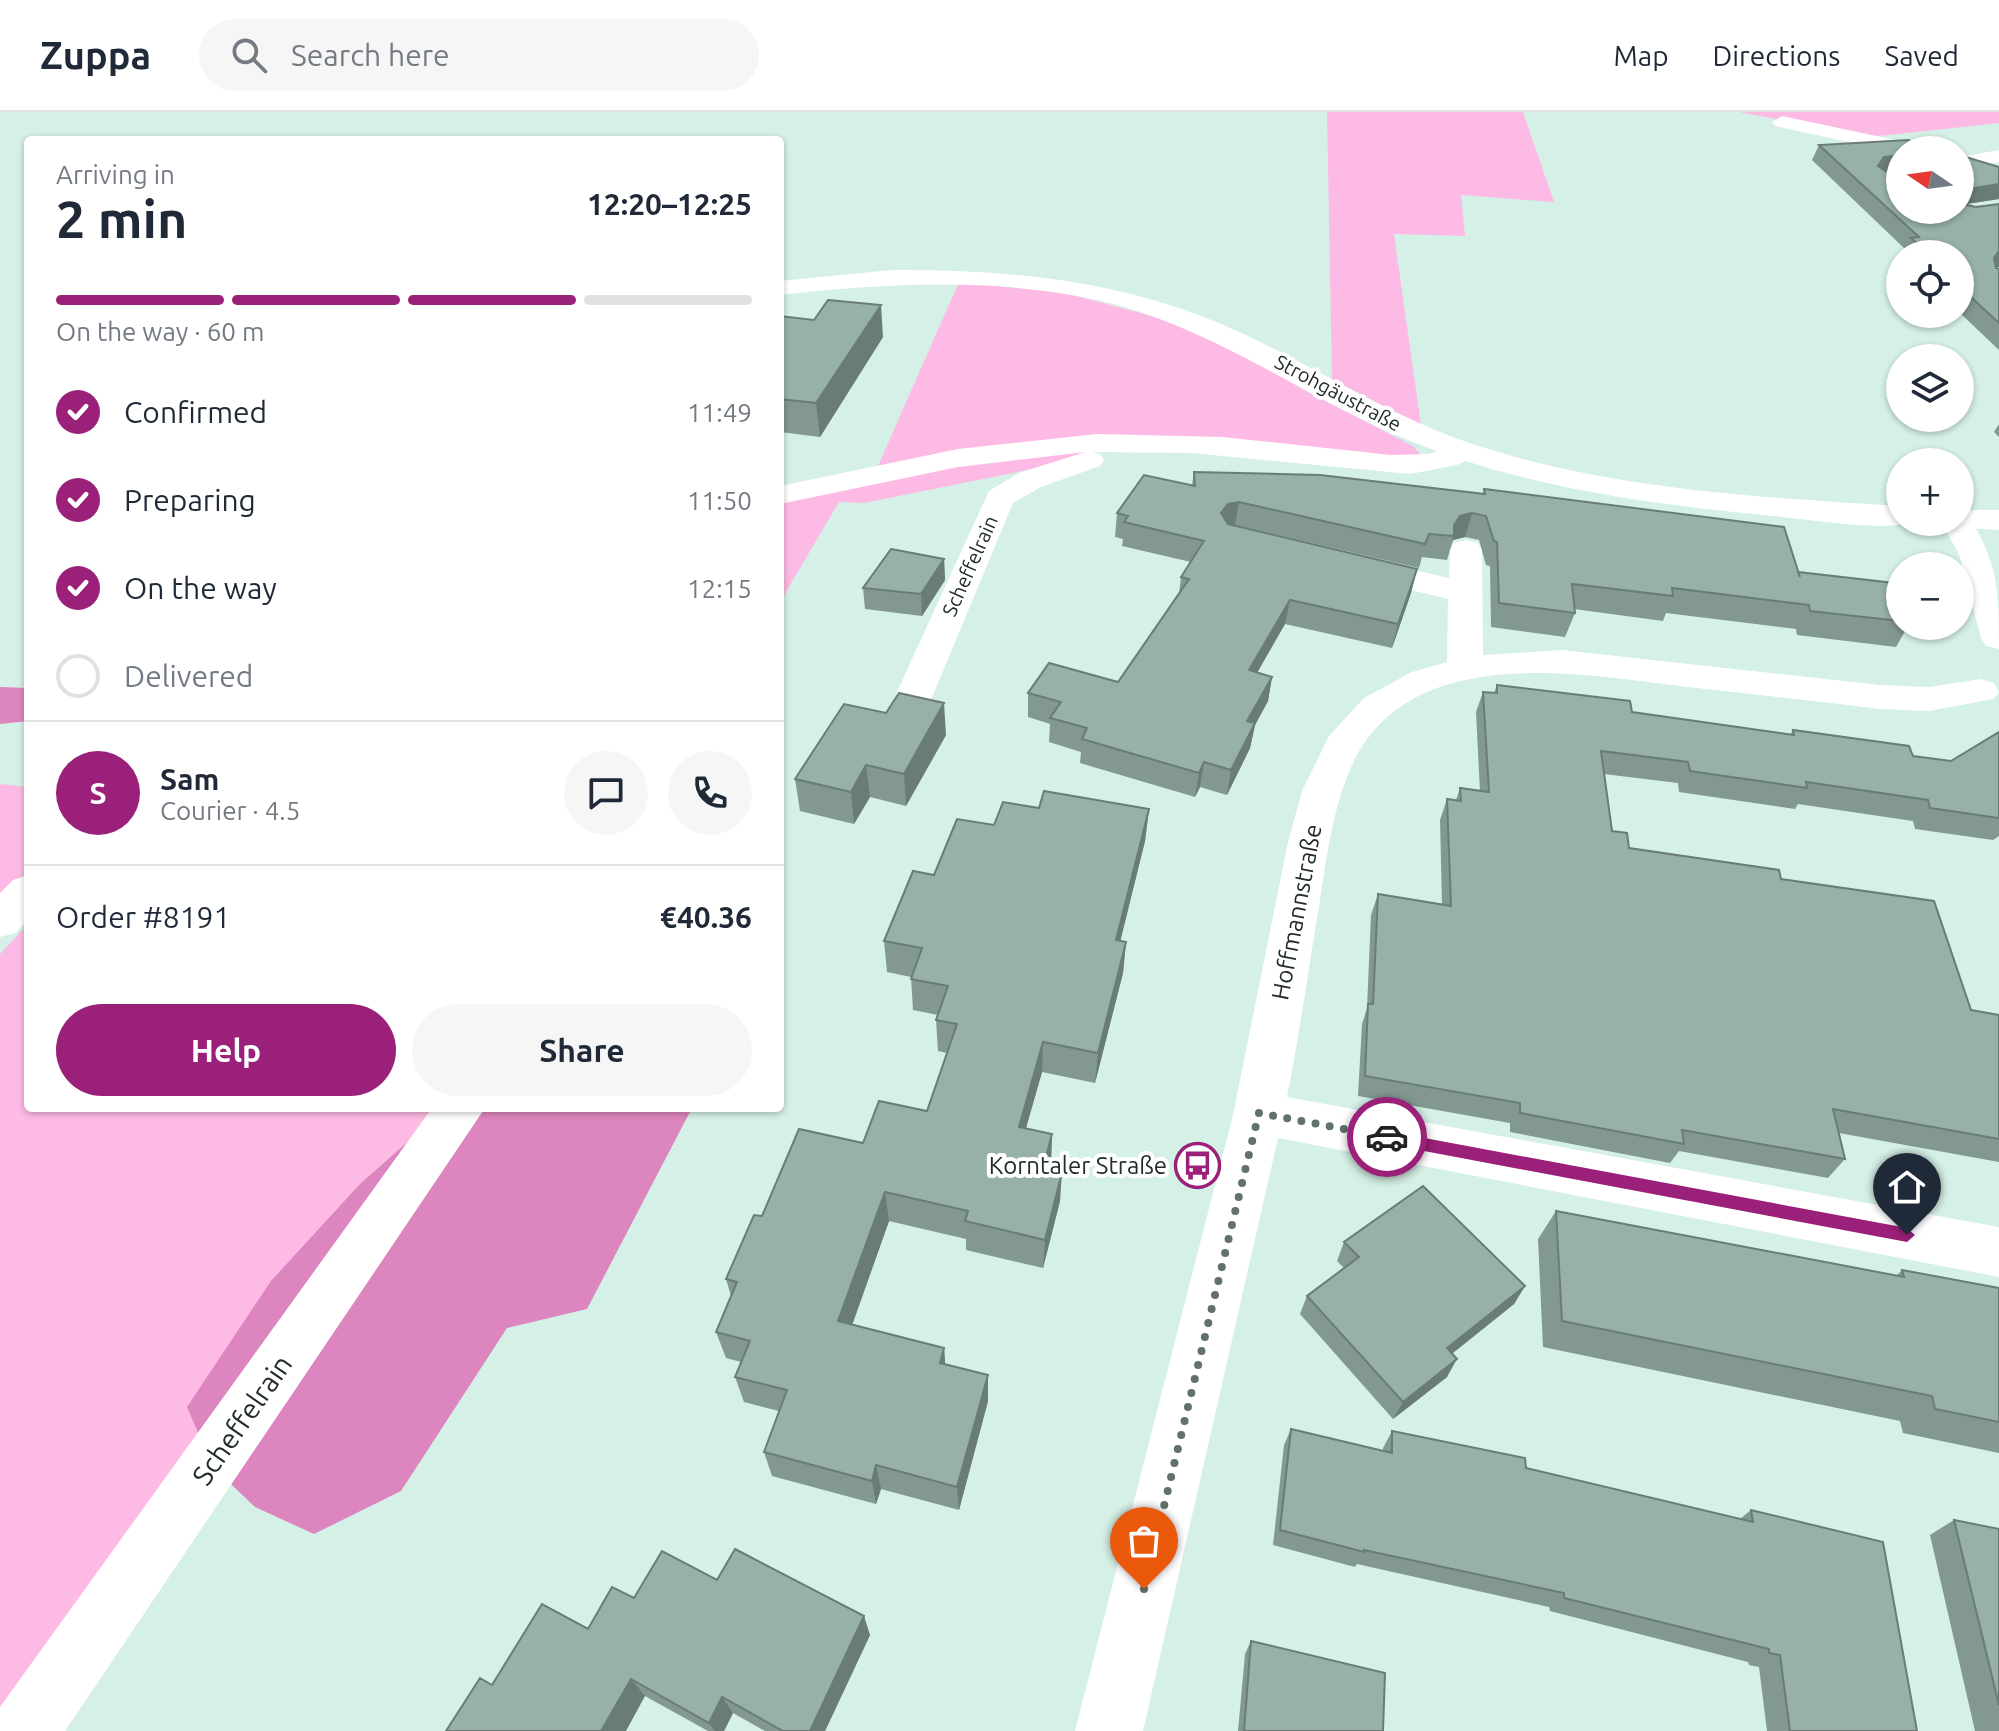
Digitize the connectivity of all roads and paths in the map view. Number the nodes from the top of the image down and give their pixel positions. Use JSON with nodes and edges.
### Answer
{"nodes":[{"id":1,"x":1782,"y":122,"type":"dead end"},
{"id":2,"x":1886,"y":144,"type":"edge"},
{"id":3,"x":1999,"y":156,"type":"edge"},
{"id":4,"x":1974,"y":168,"type":"edge"},
{"id":5,"x":784,"y":288,"type":"edge"},
{"id":6,"x":1114,"y":444,"type":"junction"},
{"id":7,"x":1463,"y":451,"type":"junction"},
{"id":8,"x":784,"y":494,"type":"edge"},
{"id":9,"x":1886,"y":515,"type":"edge"},
{"id":10,"x":1999,"y":520,"type":"edge"},
{"id":11,"x":1974,"y":521,"type":"edge"},
{"id":12,"x":1966,"y":536,"type":"edge"},
{"id":13,"x":1466,"y":550,"type":"dead end"},
{"id":14,"x":1329,"y":560,"type":"edge"},
{"id":15,"x":1468,"y":593,"type":"junction"},
{"id":16,"x":1999,"y":638,"type":"edge"},
{"id":17,"x":1465,"y":668,"type":"junction"},
{"id":18,"x":1993,"y":681,"type":"edge"},
{"id":19,"x":909,"y":707,"type":"edge"},
{"id":20,"x":24,"y":895,"type":"edge"},
{"id":21,"x":0,"y":921,"type":"edge"},
{"id":22,"x":457,"y":1112,"type":"edge"},
{"id":23,"x":1259,"y":1113,"type":"junction"},
{"id":24,"x":1999,"y":1252,"type":"edge"},
{"id":25,"x":24,"y":1731,"type":"edge"},
{"id":26,"x":1109,"y":1731,"type":"edge"}],
"edges":[{"from":1,"to":2,"type":"street"},
{"from":3,"to":4,"type":"street"},
{"from":5,"to":7,"type":"street","name":"Strohgäustraße"},
{"from":6,"to":7,"type":"street"},
{"from":6,"to":8,"type":"street"},
{"from":6,"to":19,"type":"street","name":"Scheffelrain"},
{"from":7,"to":9,"type":"street","name":"Strohgäustraße"},
{"from":10,"to":11,"type":"street"},
{"from":12,"to":16,"type":"street"},
{"from":13,"to":15,"type":"street"},
{"from":14,"to":15,"type":"street"},
{"from":15,"to":17,"type":"street"},
{"from":17,"to":18,"type":"street","name":"Hoffmannstraße"},
{"from":17,"to":23,"type":"street","name":"Hoffmannstraße"},
{"from":20,"to":21,"type":"street"},
{"from":22,"to":25,"type":"street","name":"Scheffelrain"},
{"from":23,"to":24,"type":"street"},
{"from":23,"to":26,"type":"street","name":"Hoffmannstraße"}]}
